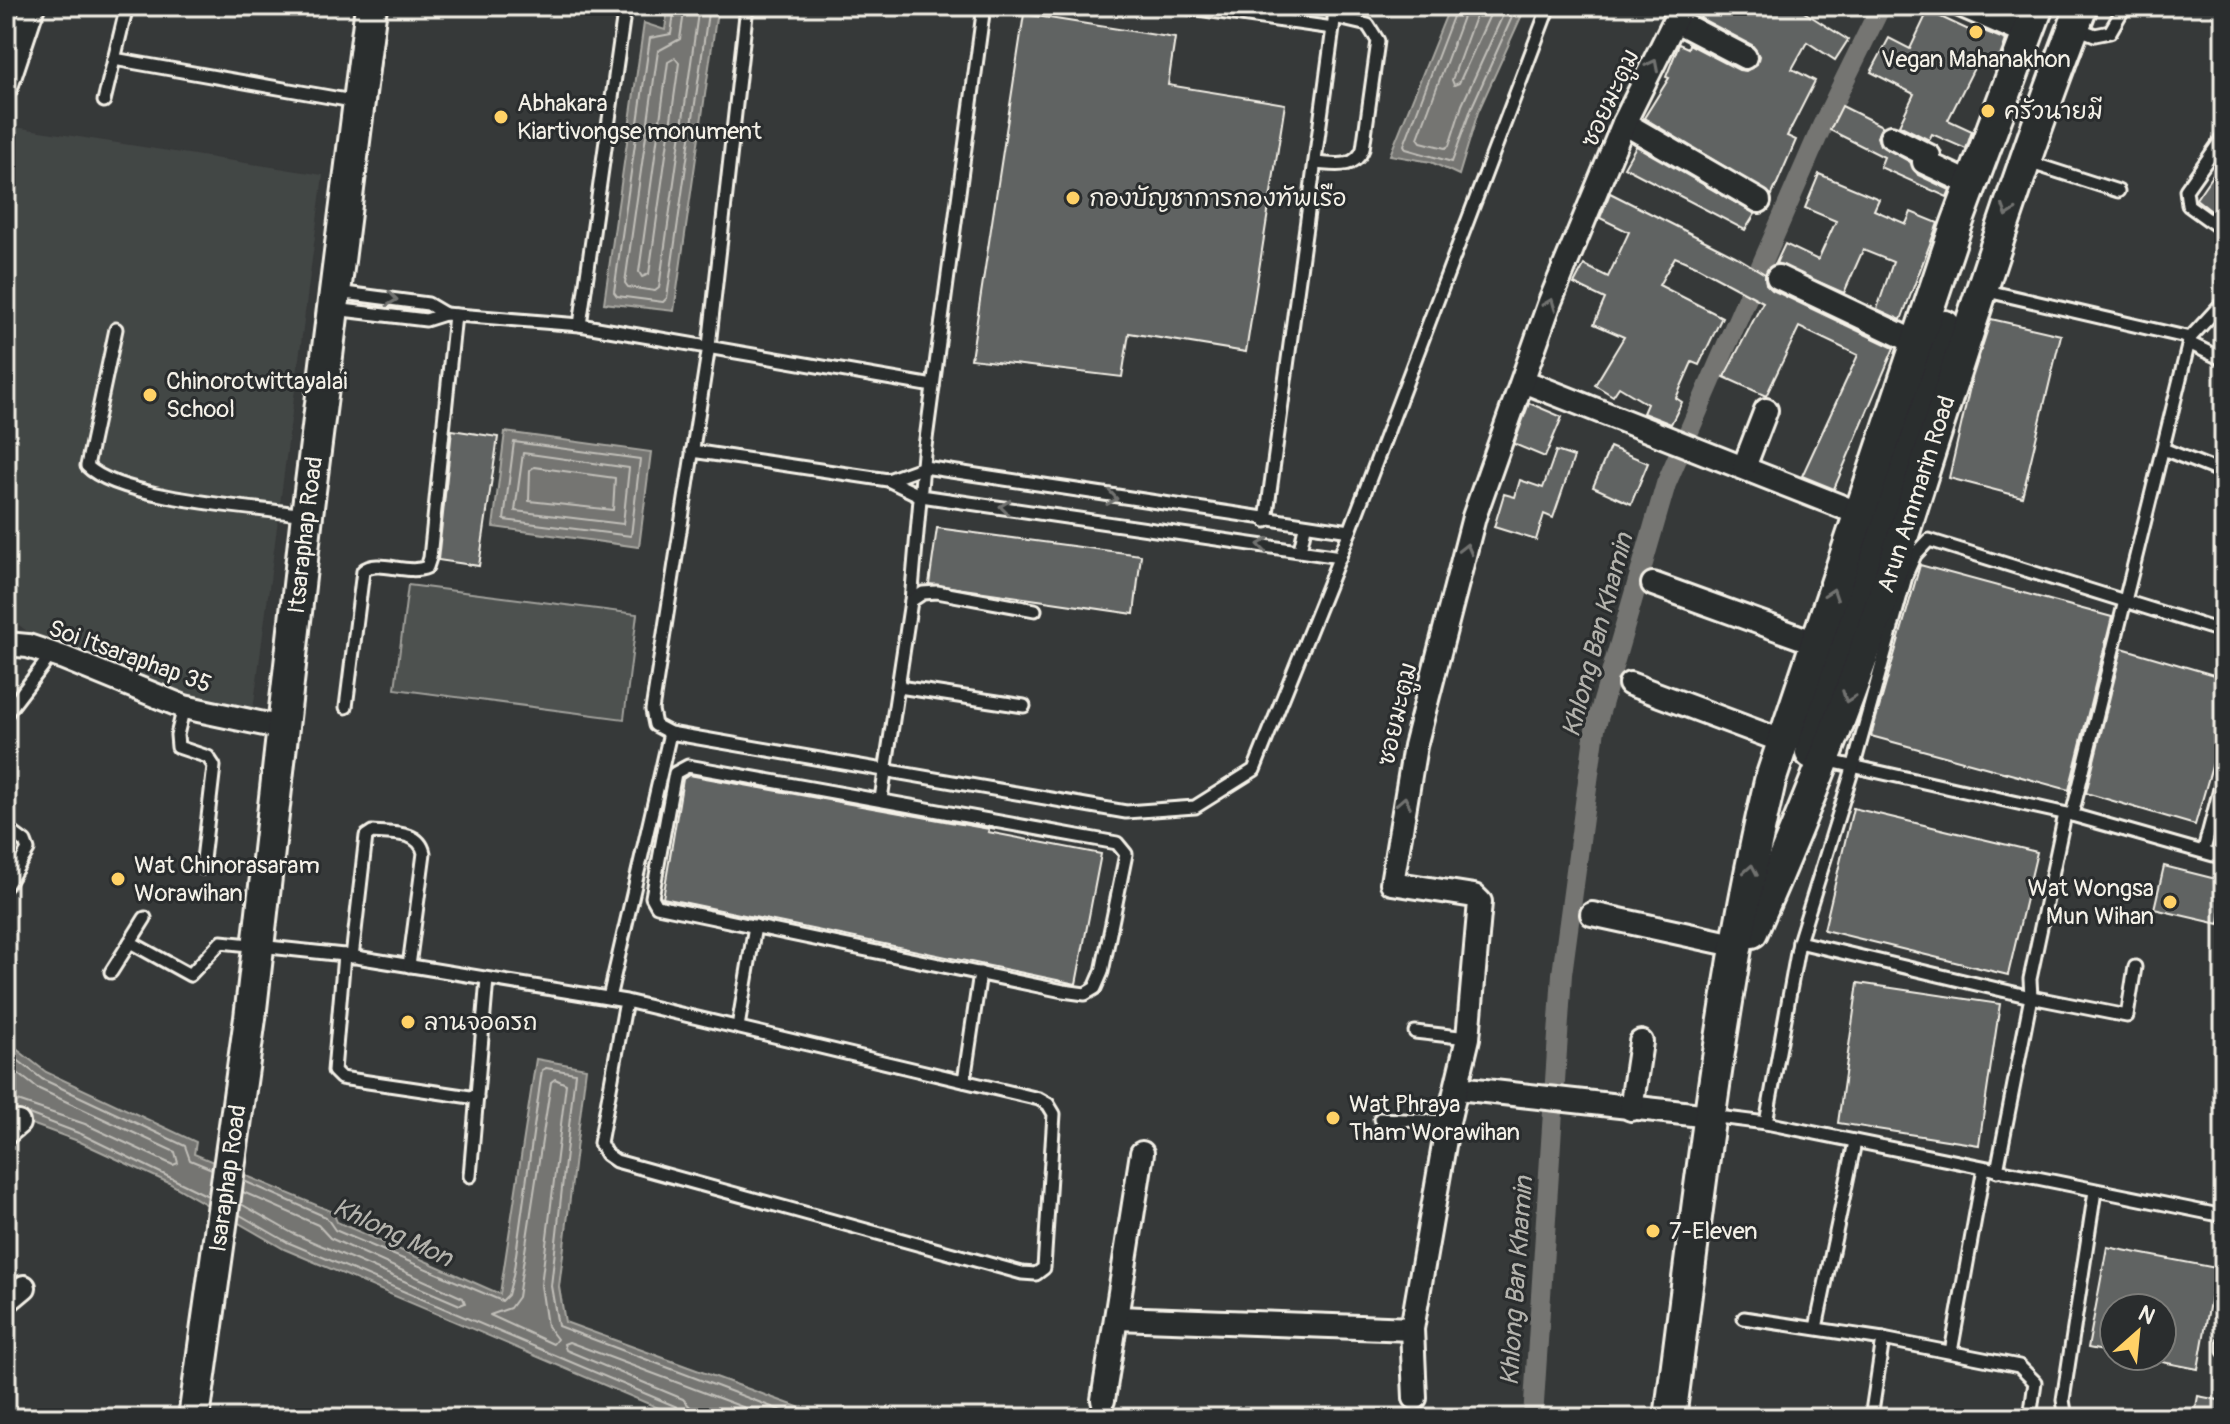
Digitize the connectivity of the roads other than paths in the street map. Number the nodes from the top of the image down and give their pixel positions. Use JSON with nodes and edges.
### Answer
{"nodes":[{"id":1,"x":33,"y":6,"type":"edge"},
{"id":2,"x":127,"y":6,"type":"edge"},
{"id":3,"x":371,"y":6,"type":"edge"},
{"id":4,"x":388,"y":6,"type":"edge"},
{"id":5,"x":625,"y":6,"type":"edge"},
{"id":6,"x":747,"y":6,"type":"edge"},
{"id":7,"x":984,"y":6,"type":"edge"},
{"id":8,"x":1176,"y":6,"type":"edge"},
{"id":9,"x":1549,"y":6,"type":"edge"},
{"id":10,"x":1962,"y":6,"type":"edge"},
{"id":11,"x":2038,"y":6,"type":"edge"},
{"id":12,"x":2125,"y":6,"type":"edge"},
{"id":13,"x":1679,"y":13,"type":"edge"},
{"id":14,"x":2071,"y":13,"type":"edge"},
{"id":15,"x":1334,"y":17,"type":"edge"},
{"id":16,"x":2027,"y":34,"type":"junction"},
{"id":17,"x":1745,"y":57,"type":"dead end"},
{"id":18,"x":114,"y":59,"type":"junction"},
{"id":19,"x":9,"y":63,"type":"edge"},
{"id":20,"x":6,"y":87,"type":"edge"},
{"id":21,"x":104,"y":101,"type":"dead end"},
{"id":22,"x":360,"y":102,"type":"junction"},
{"id":23,"x":1624,"y":123,"type":"junction"},
{"id":24,"x":2224,"y":136,"type":"edge"},
{"id":25,"x":1891,"y":137,"type":"dead end"},
{"id":26,"x":2024,"y":161,"type":"junction"},
{"id":27,"x":1315,"y":163,"type":"junction"},
{"id":28,"x":1971,"y":184,"type":"junction"},
{"id":29,"x":2118,"y":191,"type":"dead end"},
{"id":30,"x":1759,"y":201,"type":"dead end"},
{"id":31,"x":2224,"y":231,"type":"edge"},
{"id":32,"x":1778,"y":277,"type":"dead end"},
{"id":33,"x":1983,"y":290,"type":"junction"},
{"id":34,"x":344,"y":301,"type":"junction"},
{"id":35,"x":2224,"y":301,"type":"edge"},
{"id":36,"x":450,"y":315,"type":"junction"},
{"id":37,"x":580,"y":325,"type":"junction"},
{"id":38,"x":116,"y":329,"type":"dead end"},
{"id":39,"x":2189,"y":340,"type":"junction"},
{"id":40,"x":1917,"y":343,"type":"junction"},
{"id":41,"x":709,"y":346,"type":"junction"},
{"id":42,"x":2224,"y":360,"type":"edge"},
{"id":43,"x":1523,"y":381,"type":"junction"},
{"id":44,"x":933,"y":386,"type":"junction"},
{"id":45,"x":1766,"y":410,"type":"dead end"},
{"id":46,"x":2163,"y":449,"type":"junction"},
{"id":47,"x":692,"y":451,"type":"junction"},
{"id":48,"x":924,"y":467,"type":"junction"},
{"id":49,"x":1744,"y":467,"type":"junction"},
{"id":50,"x":2224,"y":473,"type":"edge"},
{"id":51,"x":888,"y":480,"type":"junction"},
{"id":52,"x":921,"y":496,"type":"junction"},
{"id":53,"x":1860,"y":514,"type":"junction"},
{"id":54,"x":307,"y":515,"type":"junction"},
{"id":55,"x":1266,"y":521,"type":"junction"},
{"id":56,"x":1305,"y":527,"type":"junction"},
{"id":57,"x":1350,"y":531,"type":"junction"},
{"id":58,"x":1300,"y":550,"type":"junction"},
{"id":59,"x":1340,"y":557,"type":"junction"},
{"id":60,"x":1653,"y":584,"type":"dead end"},
{"id":61,"x":2127,"y":599,"type":"junction"},
{"id":62,"x":911,"y":601,"type":"junction"},
{"id":63,"x":1035,"y":610,"type":"dead end"},
{"id":64,"x":2224,"y":632,"type":"edge"},
{"id":65,"x":1816,"y":643,"type":"junction"},
{"id":66,"x":6,"y":644,"type":"edge"},
{"id":67,"x":55,"y":656,"type":"junction"},
{"id":68,"x":1630,"y":684,"type":"dead end"},
{"id":69,"x":899,"y":687,"type":"junction"},
{"id":70,"x":1825,"y":689,"type":"junction"},
{"id":71,"x":1024,"y":706,"type":"dead end"},
{"id":72,"x":184,"y":707,"type":"junction"},
{"id":73,"x":346,"y":707,"type":"dead end"},
{"id":74,"x":6,"y":714,"type":"edge"},
{"id":75,"x":283,"y":728,"type":"junction"},
{"id":76,"x":670,"y":733,"type":"junction"},
{"id":77,"x":1782,"y":741,"type":"junction"},
{"id":78,"x":1839,"y":763,"type":"junction"},
{"id":79,"x":888,"y":769,"type":"junction"},
{"id":80,"x":2224,"y":774,"type":"edge"},
{"id":81,"x":881,"y":799,"type":"junction"},
{"id":82,"x":2069,"y":814,"type":"junction"},
{"id":83,"x":1760,"y":825,"type":"junction"},
{"id":84,"x":6,"y":828,"type":"edge"},
{"id":85,"x":1793,"y":837,"type":"junction"},
{"id":86,"x":2204,"y":850,"type":"junction"},
{"id":87,"x":2224,"y":858,"type":"edge"},
{"id":88,"x":202,"y":868,"type":"dead end"},
{"id":89,"x":6,"y":886,"type":"edge"},
{"id":90,"x":1592,"y":914,"type":"dead end"},
{"id":91,"x":145,"y":918,"type":"dead end"},
{"id":92,"x":755,"y":926,"type":"junction"},
{"id":93,"x":130,"y":942,"type":"junction"},
{"id":94,"x":1799,"y":942,"type":"junction"},
{"id":95,"x":266,"y":946,"type":"junction"},
{"id":96,"x":348,"y":956,"type":"junction"},
{"id":97,"x":1736,"y":960,"type":"junction"},
{"id":98,"x":409,"y":966,"type":"junction"},
{"id":99,"x":2135,"y":967,"type":"dead end"},
{"id":100,"x":111,"y":972,"type":"dead end"},
{"id":101,"x":980,"y":973,"type":"junction"},
{"id":102,"x":487,"y":979,"type":"junction"},
{"id":103,"x":2031,"y":997,"type":"junction"},
{"id":104,"x":609,"y":998,"type":"junction"},
{"id":105,"x":626,"y":1001,"type":"junction"},
{"id":106,"x":257,"y":1020,"type":"joint"},
{"id":107,"x":738,"y":1027,"type":"junction"},
{"id":108,"x":1415,"y":1032,"type":"dead end"},
{"id":109,"x":1468,"y":1038,"type":"junction"},
{"id":110,"x":1641,"y":1042,"type":"dead end"},
{"id":111,"x":964,"y":1081,"type":"junction"},
{"id":112,"x":1458,"y":1088,"type":"junction"},
{"id":113,"x":477,"y":1098,"type":"junction"},
{"id":114,"x":1631,"y":1109,"type":"junction"},
{"id":115,"x":1710,"y":1116,"type":"junction"},
{"id":116,"x":1380,"y":1119,"type":"dead end"},
{"id":117,"x":1448,"y":1122,"type":"junction"},
{"id":118,"x":1766,"y":1123,"type":"junction"},
{"id":119,"x":1855,"y":1142,"type":"junction"},
{"id":120,"x":1142,"y":1153,"type":"dead end"},
{"id":121,"x":1984,"y":1168,"type":"junction"},
{"id":122,"x":1997,"y":1171,"type":"junction"},
{"id":123,"x":470,"y":1176,"type":"dead end"},
{"id":124,"x":2095,"y":1191,"type":"junction"},
{"id":125,"x":2224,"y":1216,"type":"edge"},
{"id":126,"x":24,"y":1287,"type":"dead end"},
{"id":127,"x":6,"y":1302,"type":"edge"},
{"id":128,"x":1117,"y":1318,"type":"junction"},
{"id":129,"x":1744,"y":1318,"type":"dead end"},
{"id":130,"x":1816,"y":1328,"type":"junction"},
{"id":131,"x":1412,"y":1329,"type":"junction"},
{"id":132,"x":1883,"y":1339,"type":"junction"},
{"id":133,"x":212,"y":1341,"type":"junction"},
{"id":134,"x":2224,"y":1341,"type":"edge"},
{"id":135,"x":2224,"y":1351,"type":"edge"},
{"id":136,"x":1951,"y":1352,"type":"junction"},
{"id":137,"x":1415,"y":1398,"type":"dead end"},
{"id":138,"x":1103,"y":1400,"type":"dead end"},
{"id":139,"x":194,"y":1418,"type":"edge"},
{"id":140,"x":214,"y":1418,"type":"edge"},
{"id":141,"x":1670,"y":1418,"type":"edge"},
{"id":142,"x":1871,"y":1418,"type":"edge"},
{"id":143,"x":2030,"y":1418,"type":"edge"},
{"id":144,"x":2066,"y":1418,"type":"edge"}],
"edges":[{"from":1,"to":19,"type":"street"},
{"from":2,"to":18,"type":"lane"},
{"from":3,"to":22,"type":"main road","name":"Itsaraphap Road"},
{"from":4,"to":34,"type":"main road"},
{"from":5,"to":37,"type":"lane"},
{"from":6,"to":41,"type":"lane"},
{"from":7,"to":44,"type":"lane"},
{"from":8,"to":15,"type":"lane"},
{"from":9,"to":57,"type":"lane"},
{"from":10,"to":16,"type":"street"},
{"from":11,"to":16,"type":"main road","name":"Arun Ammarin Road"},
{"from":12,"to":14,"type":"lane"},
{"from":13,"to":17,"type":"street"},
{"from":23,"to":13,"type":"street","name":"ซอยมะตูม","one_way":true},
{"from":14,"to":26,"type":"main road","name":"Arun Ammarin Road"},
{"from":14,"to":70,"type":"main road"},
{"from":15,"to":27,"type":"lane"},
{"from":15,"to":27,"type":"lane"},
{"from":16,"to":28,"type":"main road","name":"Arun Ammarin Road"},
{"from":18,"to":21,"type":"lane"},
{"from":18,"to":22,"type":"lane"},
{"from":19,"to":20,"type":"street"},
{"from":22,"to":34,"type":"main road","name":"Itsaraphap Road"},
{"from":23,"to":30,"type":"street"},
{"from":43,"to":23,"type":"street","name":"ซอยมะตูม","one_way":true},
{"from":24,"to":31,"type":"lane"},
{"from":25,"to":28,"type":"street"},
{"from":26,"to":29,"type":"lane"},
{"from":26,"to":33,"type":"main road","name":"Arun Ammarin Road","one_way":true},
{"from":27,"to":55,"type":"lane"},
{"from":28,"to":40,"type":"main road","name":"Arun Ammarin Road"},
{"from":32,"to":40,"type":"street"},
{"from":33,"to":39,"type":"lane"},
{"from":33,"to":78,"type":"main road","name":"Arun Ammarin Road","one_way":true},
{"from":34,"to":36,"type":"lane"},
{"from":34,"to":54,"type":"main road","name":"Itsaraphap Road"},
{"from":34,"to":95,"type":"main road"},
{"from":35,"to":39,"type":"lane"},
{"from":36,"to":37,"type":"lane"},
{"from":36,"to":73,"type":"lane"},
{"from":37,"to":41,"type":"lane"},
{"from":38,"to":54,"type":"lane"},
{"from":39,"to":42,"type":"lane"},
{"from":39,"to":46,"type":"lane"},
{"from":40,"to":53,"type":"main road","name":"Arun Ammarin Road"},
{"from":41,"to":44,"type":"lane"},
{"from":41,"to":47,"type":"lane"},
{"from":43,"to":49,"type":"street"},
{"from":109,"to":43,"type":"street","name":"ซอยมะตูม","one_way":true},
{"from":44,"to":48,"type":"lane"},
{"from":45,"to":49,"type":"street"},
{"from":46,"to":50,"type":"lane"},
{"from":46,"to":61,"type":"lane"},
{"from":47,"to":51,"type":"lane"},
{"from":47,"to":76,"type":"lane"},
{"from":48,"to":51,"type":"lane"},
{"from":48,"to":52,"type":"lane"},
{"from":48,"to":55,"type":"lane","one_way":true},
{"from":49,"to":53,"type":"street"},
{"from":51,"to":52,"type":"lane"},
{"from":58,"to":52,"type":"lane","one_way":true},
{"from":52,"to":62,"type":"lane"},
{"from":65,"to":53,"type":"main road","name":"Arun Ammarin Road","one_way":true},
{"from":54,"to":75,"type":"main road","name":"Itsaraphap Road"},
{"from":55,"to":56,"type":"lane"},
{"from":56,"to":57,"type":"lane"},
{"from":56,"to":58,"type":"lane"},
{"from":57,"to":59,"type":"lane"},
{"from":58,"to":59,"type":"lane"},
{"from":59,"to":79,"type":"lane"},
{"from":60,"to":65,"type":"street"},
{"from":61,"to":64,"type":"lane"},
{"from":61,"to":78,"type":"lane"},
{"from":61,"to":82,"type":"lane"},
{"from":62,"to":63,"type":"lane"},
{"from":62,"to":69,"type":"lane"},
{"from":65,"to":77,"type":"main road","name":"Arun Ammarin Road"},
{"from":66,"to":67,"type":"street","name":"Soi Itsaraphap 35"},
{"from":67,"to":72,"type":"street","name":"Soi Itsaraphap 35"},
{"from":67,"to":74,"type":"lane"},
{"from":68,"to":77,"type":"street"},
{"from":69,"to":71,"type":"lane"},
{"from":69,"to":79,"type":"lane"},
{"from":70,"to":83,"type":"main road"},
{"from":70,"to":85,"type":"main road"},
{"from":72,"to":75,"type":"street","name":"Soi Itsaraphap 35"},
{"from":72,"to":88,"type":"lane"},
{"from":75,"to":95,"type":"main road","name":"Itsaraphap Road"},
{"from":76,"to":79,"type":"lane"},
{"from":76,"to":104,"type":"lane"},
{"from":77,"to":83,"type":"main road","name":"Arun Ammarin Road"},
{"from":78,"to":82,"type":"lane"},
{"from":78,"to":85,"type":"main road","name":"Arun Ammarin Road"},
{"from":78,"to":94,"type":"lane"},
{"from":79,"to":81,"type":"lane"},
{"from":80,"to":86,"type":"lane"},
{"from":81,"to":92,"type":"lane"},
{"from":81,"to":101,"type":"lane"},
{"from":82,"to":86,"type":"lane"},
{"from":82,"to":103,"type":"lane"},
{"from":97,"to":83,"type":"main road","name":"Arun Ammarin Road","one_way":true},
{"from":84,"to":89,"type":"lane"},
{"from":85,"to":97,"type":"main road","name":"Arun Ammarin Road"},
{"from":86,"to":87,"type":"lane"},
{"from":90,"to":97,"type":"street"},
{"from":91,"to":93,"type":"lane"},
{"from":92,"to":101,"type":"lane"},
{"from":92,"to":107,"type":"lane"},
{"from":93,"to":95,"type":"lane"},
{"from":93,"to":100,"type":"lane"},
{"from":94,"to":103,"type":"lane"},
{"from":94,"to":118,"type":"lane"},
{"from":95,"to":96,"type":"lane"},
{"from":95,"to":106,"type":"main road","name":"Itsaraphap Road"},
{"from":96,"to":98,"type":"lane"},
{"from":96,"to":98,"type":"lane"},
{"from":96,"to":113,"type":"lane"},
{"from":97,"to":115,"type":"main road","name":"Arun Ammarin Road"},
{"from":98,"to":102,"type":"lane"},
{"from":99,"to":103,"type":"lane"},
{"from":101,"to":111,"type":"lane"},
{"from":102,"to":104,"type":"lane"},
{"from":102,"to":113,"type":"lane"},
{"from":103,"to":122,"type":"lane"},
{"from":104,"to":105,"type":"lane"},
{"from":105,"to":107,"type":"lane"},
{"from":105,"to":111,"type":"lane"},
{"from":106,"to":133,"type":"main road","name":"Isaraphap Road"},
{"from":107,"to":111,"type":"lane"},
{"from":108,"to":109,"type":"lane"},
{"from":109,"to":112,"type":"street","name":"ซอยมะตูม"},
{"from":110,"to":114,"type":"street"},
{"from":112,"to":114,"type":"street"},
{"from":112,"to":117,"type":"street","name":"ซอยมะตูม"},
{"from":113,"to":123,"type":"lane"},
{"from":114,"to":115,"type":"street"},
{"from":115,"to":118,"type":"lane"},
{"from":115,"to":141,"type":"main road","name":"Arun Ammarin Road"},
{"from":116,"to":117,"type":"lane"},
{"from":117,"to":131,"type":"street","name":"ซอยมะตูม"},
{"from":118,"to":119,"type":"lane"},
{"from":119,"to":121,"type":"lane"},
{"from":119,"to":130,"type":"lane"},
{"from":120,"to":128,"type":"street"},
{"from":121,"to":122,"type":"lane"},
{"from":121,"to":136,"type":"lane"},
{"from":122,"to":124,"type":"lane"},
{"from":124,"to":125,"type":"lane"},
{"from":124,"to":144,"type":"lane"},
{"from":126,"to":127,"type":"street"},
{"from":128,"to":131,"type":"street"},
{"from":128,"to":138,"type":"street"},
{"from":129,"to":130,"type":"lane"},
{"from":130,"to":132,"type":"lane"},
{"from":131,"to":137,"type":"street","name":"ซอยมะตูม"},
{"from":132,"to":136,"type":"lane"},
{"from":132,"to":142,"type":"lane"},
{"from":133,"to":139,"type":"main road"},
{"from":133,"to":140,"type":"main road"},
{"from":134,"to":135,"type":"lane"},
{"from":136,"to":143,"type":"lane"}]}
